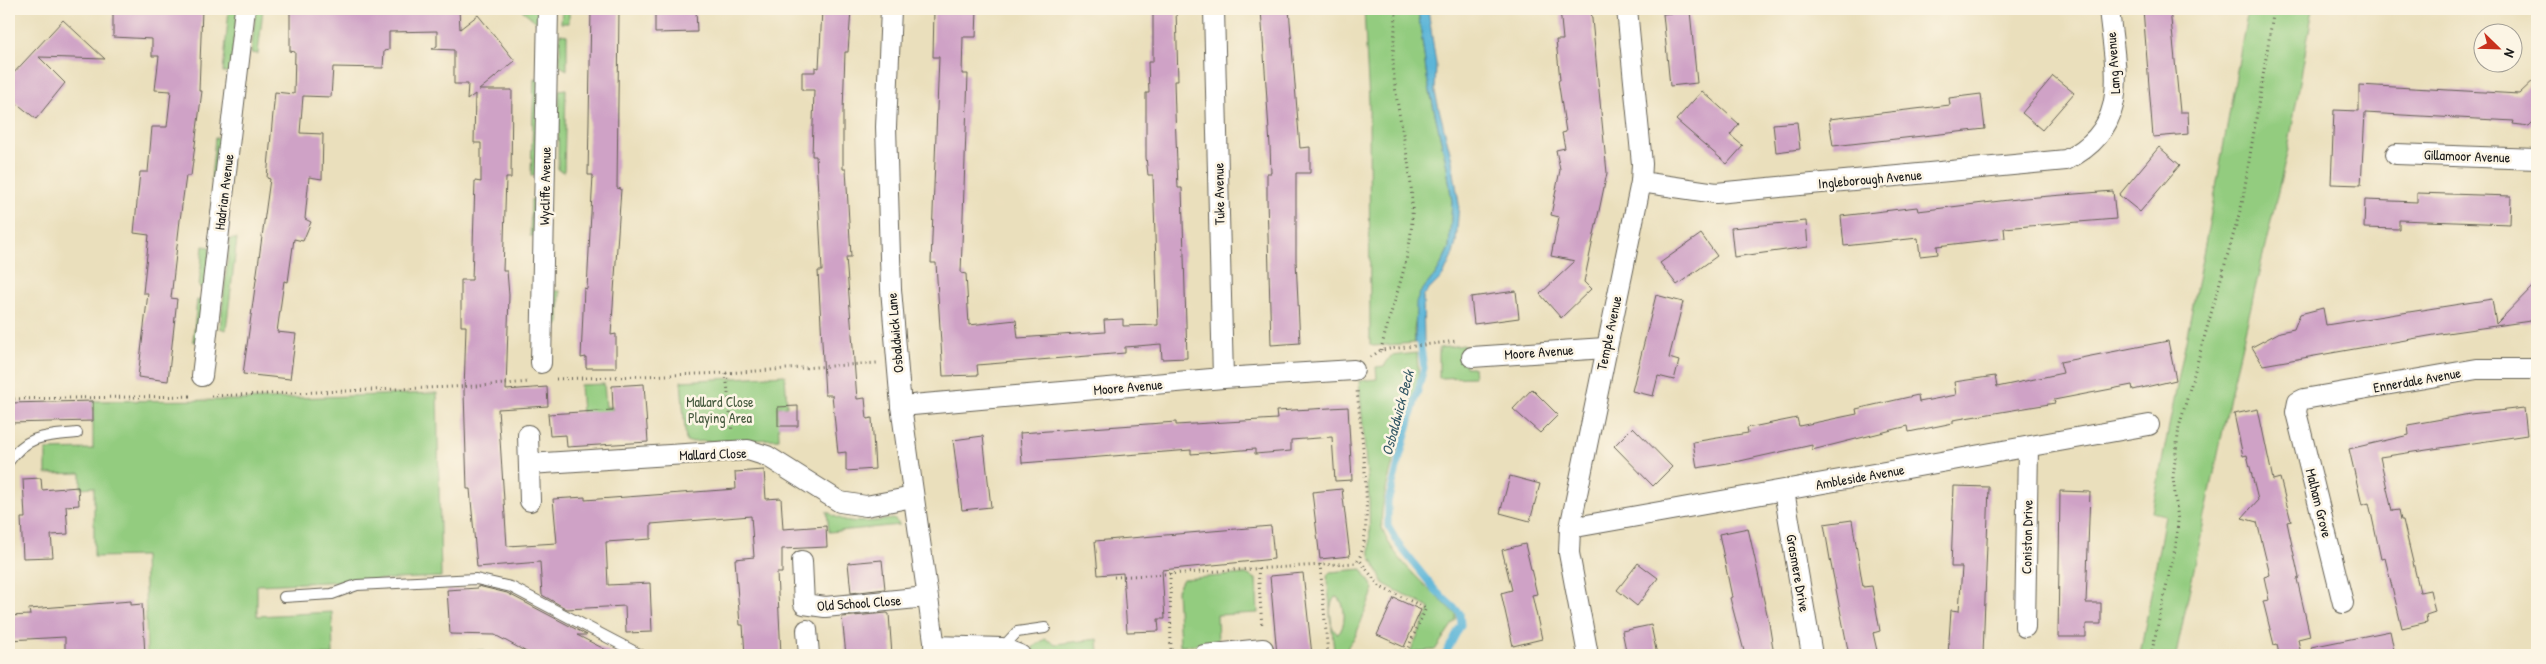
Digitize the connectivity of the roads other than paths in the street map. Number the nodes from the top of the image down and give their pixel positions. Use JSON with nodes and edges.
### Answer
{"nodes":[{"id":1,"x":245,"y":9,"type":"edge"},
{"id":2,"x":548,"y":9,"type":"edge"},
{"id":3,"x":891,"y":9,"type":"edge"},
{"id":4,"x":1214,"y":9,"type":"edge"},
{"id":5,"x":1627,"y":9,"type":"edge"},
{"id":6,"x":2109,"y":9,"type":"edge"},
{"id":7,"x":2094,"y":141,"type":"joint"},
{"id":8,"x":2396,"y":154,"type":"dead end"},
{"id":9,"x":2537,"y":159,"type":"edge"},
{"id":10,"x":1641,"y":182,"type":"junction"},
{"id":11,"x":1605,"y":348,"type":"junction"},
{"id":12,"x":1472,"y":356,"type":"dead end"},
{"id":13,"x":2537,"y":369,"type":"edge"},
{"id":14,"x":1354,"y":370,"type":"road end"},
{"id":15,"x":546,"y":371,"type":"road end"},
{"id":16,"x":1223,"y":378,"type":"junction"},
{"id":17,"x":201,"y":386,"type":"road end"},
{"id":18,"x":2298,"y":402,"type":"joint"},
{"id":19,"x":901,"y":406,"type":"junction"},
{"id":20,"x":2149,"y":425,"type":"dead end"},
{"id":21,"x":77,"y":433,"type":"dead end"},
{"id":22,"x":528,"y":435,"type":"dead end"},
{"id":23,"x":2028,"y":447,"type":"junction"},
{"id":24,"x":9,"y":461,"type":"edge"},
{"id":25,"x":529,"y":464,"type":"junction"},
{"id":26,"x":1784,"y":491,"type":"junction"},
{"id":27,"x":913,"y":497,"type":"junction"},
{"id":28,"x":530,"y":502,"type":"dead end"},
{"id":29,"x":1570,"y":528,"type":"junction"},
{"id":30,"x":802,"y":562,"type":"dead end"},
{"id":31,"x":284,"y":597,"type":"dead end"},
{"id":32,"x":927,"y":597,"type":"junction"},
{"id":33,"x":2343,"y":603,"type":"dead end"},
{"id":34,"x":2025,"y":627,"type":"dead end"},
{"id":35,"x":1044,"y":628,"type":"dead end"},
{"id":36,"x":807,"y":630,"type":"dead end"},
{"id":37,"x":1263,"y":649,"type":"road end"},
{"id":38,"x":935,"y":651,"type":"edge"},
{"id":39,"x":1011,"y":652,"type":"edge"},
{"id":40,"x":641,"y":655,"type":"edge"},
{"id":41,"x":809,"y":655,"type":"edge"},
{"id":42,"x":1204,"y":655,"type":"edge"},
{"id":43,"x":1588,"y":655,"type":"edge"},
{"id":44,"x":1812,"y":655,"type":"edge"}],
"edges":[{"from":1,"to":17,"type":"street","name":"Hadrian Avenue"},
{"from":2,"to":15,"type":"street","name":"Wycliffe Avenue"},
{"from":3,"to":19,"type":"street","name":"Osbaldwick Lane"},
{"from":4,"to":16,"type":"street","name":"Tuke Avenue"},
{"from":5,"to":10,"type":"street","name":"Temple Avenue"},
{"from":6,"to":7,"type":"street","name":"Lang Avenue"},
{"from":7,"to":10,"type":"street","name":"Ingleborough Avenue"},
{"from":8,"to":9,"type":"street","name":"Gillamoor Avenue"},
{"from":10,"to":11,"type":"street","name":"Temple Avenue"},
{"from":11,"to":12,"type":"street","name":"Moore Avenue"},
{"from":11,"to":29,"type":"street","name":"Temple Avenue"},
{"from":13,"to":18,"type":"street","name":"Ennerdale Avenue"},
{"from":14,"to":16,"type":"street","name":"Moore Avenue"},
{"from":16,"to":19,"type":"street","name":"Moore Avenue"},
{"from":18,"to":33,"type":"street","name":"Malham Grove"},
{"from":19,"to":27,"type":"street","name":"Osbaldwick Lane"},
{"from":20,"to":23,"type":"street","name":"Ambleside Avenue"},
{"from":21,"to":24,"type":"lane"},
{"from":22,"to":25,"type":"street"},
{"from":23,"to":26,"type":"street","name":"Ambleside Avenue"},
{"from":23,"to":34,"type":"street","name":"Coniston Drive"},
{"from":25,"to":27,"type":"street","name":"Mallard Close"},
{"from":25,"to":28,"type":"street"},
{"from":26,"to":29,"type":"street","name":"Ambleside Avenue"},
{"from":26,"to":44,"type":"street","name":"Grasmere Drive"},
{"from":27,"to":32,"type":"street","name":"Osbaldwick Lane"},
{"from":29,"to":43,"type":"street","name":"Temple Avenue"},
{"from":30,"to":32,"type":"street","name":"Old School Close"},
{"from":31,"to":40,"type":"lane"},
{"from":32,"to":38,"type":"street","name":"Osbaldwick Lane"},
{"from":35,"to":39,"type":"lane"},
{"from":36,"to":41,"type":"street"},
{"from":37,"to":42,"type":"street"},
{"from":38,"to":39,"type":"street"}]}
